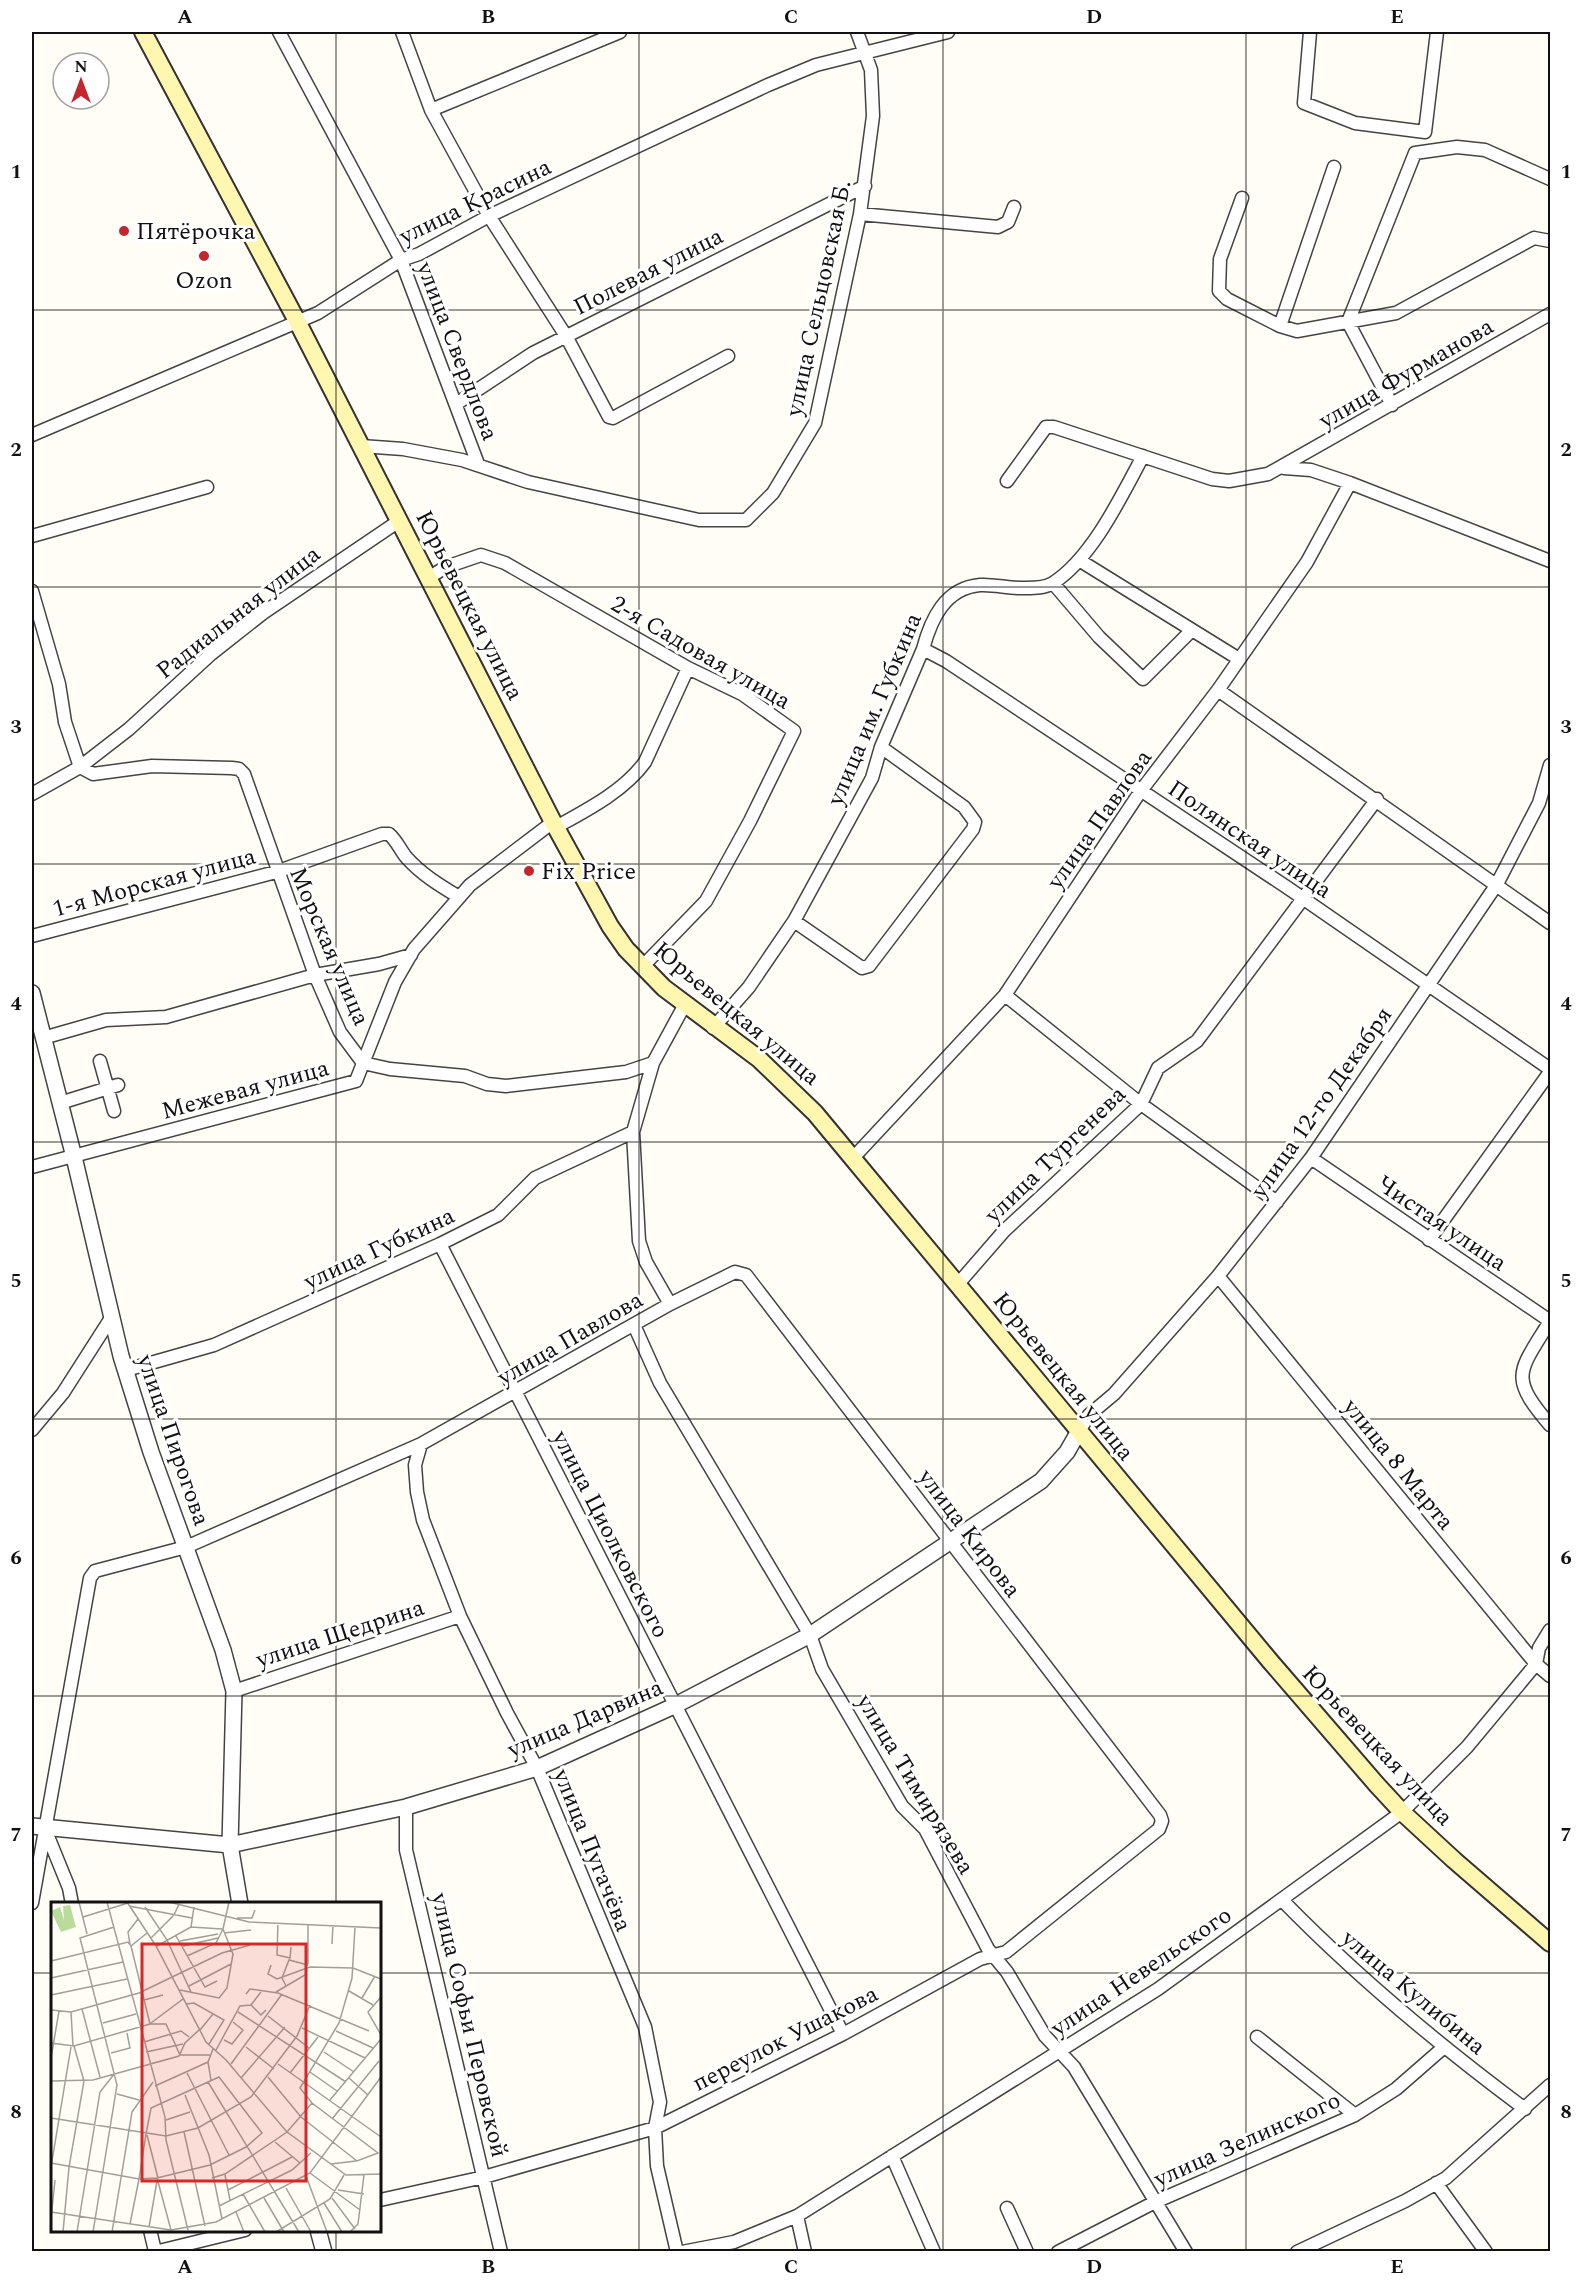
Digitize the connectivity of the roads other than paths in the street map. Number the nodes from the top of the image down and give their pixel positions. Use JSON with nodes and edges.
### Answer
{"nodes":[{"id":1,"x":143,"y":32,"type":"edge"},
{"id":2,"x":279,"y":32,"type":"edge"},
{"id":3,"x":402,"y":32,"type":"edge"},
{"id":4,"x":621,"y":32,"type":"edge"},
{"id":5,"x":857,"y":32,"type":"edge"},
{"id":6,"x":948,"y":32,"type":"edge"},
{"id":7,"x":1310,"y":32,"type":"edge"},
{"id":8,"x":1437,"y":32,"type":"edge"},
{"id":9,"x":866,"y":52,"type":"junction"},
{"id":10,"x":431,"y":110,"type":"junction"},
{"id":11,"x":1334,"y":167,"type":"dead end"},
{"id":12,"x":1551,"y":179,"type":"edge"},
{"id":13,"x":865,"y":186,"type":"junction"},
{"id":14,"x":1242,"y":198,"type":"dead end"},
{"id":15,"x":1014,"y":207,"type":"dead end"},
{"id":16,"x":860,"y":214,"type":"junction"},
{"id":17,"x":489,"y":216,"type":"junction"},
{"id":18,"x":1551,"y":240,"type":"edge"},
{"id":19,"x":401,"y":261,"type":"junction"},
{"id":20,"x":1551,"y":315,"type":"edge"},
{"id":21,"x":297,"y":321,"type":"junction"},
{"id":22,"x":1348,"y":322,"type":"junction"},
{"id":23,"x":1280,"y":326,"type":"junction"},
{"id":24,"x":566,"y":336,"type":"junction"},
{"id":25,"x":728,"y":356,"type":"dead end"},
{"id":26,"x":456,"y":404,"type":"junction"},
{"id":27,"x":1392,"y":405,"type":"junction"},
{"id":28,"x":32,"y":435,"type":"edge"},
{"id":29,"x":361,"y":446,"type":"junction"},
{"id":30,"x":1143,"y":456,"type":"junction"},
{"id":31,"x":478,"y":464,"type":"junction"},
{"id":32,"x":1283,"y":468,"type":"junction"},
{"id":33,"x":1007,"y":481,"type":"dead end"},
{"id":34,"x":1350,"y":483,"type":"junction"},
{"id":35,"x":207,"y":487,"type":"dead end"},
{"id":36,"x":399,"y":521,"type":"junction"},
{"id":37,"x":32,"y":536,"type":"edge"},
{"id":38,"x":1079,"y":560,"type":"junction"},
{"id":39,"x":1551,"y":561,"type":"edge"},
{"id":40,"x":428,"y":578,"type":"junction"},
{"id":41,"x":1053,"y":583,"type":"junction"},
{"id":42,"x":32,"y":591,"type":"edge"},
{"id":43,"x":1192,"y":630,"type":"junction"},
{"id":44,"x":923,"y":649,"type":"junction"},
{"id":45,"x":1239,"y":658,"type":"junction"},
{"id":46,"x":688,"y":668,"type":"junction"},
{"id":47,"x":1218,"y":690,"type":"junction"},
{"id":48,"x":881,"y":747,"type":"junction"},
{"id":49,"x":1551,"y":765,"type":"edge"},
{"id":50,"x":80,"y":767,"type":"junction"},
{"id":51,"x":1140,"y":792,"type":"junction"},
{"id":52,"x":32,"y":794,"type":"edge"},
{"id":53,"x":1377,"y":799,"type":"junction"},
{"id":54,"x":1545,"y":805,"type":"edge"},
{"id":55,"x":554,"y":824,"type":"junction"},
{"id":56,"x":276,"y":872,"type":"junction"},
{"id":57,"x":1497,"y":884,"type":"junction"},
{"id":58,"x":459,"y":897,"type":"junction"},
{"id":59,"x":1304,"y":900,"type":"junction"},
{"id":60,"x":794,"y":921,"type":"junction"},
{"id":61,"x":1551,"y":922,"type":"edge"},
{"id":62,"x":32,"y":936,"type":"edge"},
{"id":63,"x":411,"y":955,"type":"junction"},
{"id":64,"x":642,"y":967,"type":"junction"},
{"id":65,"x":315,"y":975,"type":"junction"},
{"id":66,"x":1428,"y":986,"type":"junction"},
{"id":67,"x":32,"y":993,"type":"edge"},
{"id":68,"x":1005,"y":995,"type":"junction"},
{"id":69,"x":684,"y":1006,"type":"junction"},
{"id":70,"x":713,"y":1028,"type":"junction"},
{"id":71,"x":43,"y":1038,"type":"junction"},
{"id":72,"x":100,"y":1061,"type":"dead end"},
{"id":73,"x":363,"y":1063,"type":"junction"},
{"id":74,"x":653,"y":1063,"type":"junction"},
{"id":75,"x":1551,"y":1071,"type":"edge"},
{"id":76,"x":113,"y":1087,"type":"junction"},
{"id":77,"x":60,"y":1103,"type":"junction"},
{"id":78,"x":1141,"y":1104,"type":"junction"},
{"id":79,"x":114,"y":1111,"type":"dead end"},
{"id":80,"x":633,"y":1132,"type":"junction"},
{"id":81,"x":74,"y":1157,"type":"junction"},
{"id":82,"x":854,"y":1157,"type":"junction"},
{"id":83,"x":1311,"y":1158,"type":"junction"},
{"id":84,"x":32,"y":1167,"type":"edge"},
{"id":85,"x":1276,"y":1202,"type":"junction"},
{"id":86,"x":1429,"y":1240,"type":"junction"},
{"id":87,"x":440,"y":1244,"type":"junction"},
{"id":88,"x":741,"y":1272,"type":"joint"},
{"id":89,"x":1218,"y":1276,"type":"junction"},
{"id":90,"x":958,"y":1284,"type":"junction"},
{"id":91,"x":670,"y":1304,"type":"junction"},
{"id":92,"x":111,"y":1318,"type":"junction"},
{"id":93,"x":1551,"y":1321,"type":"edge"},
{"id":94,"x":634,"y":1325,"type":"junction"},
{"id":95,"x":126,"y":1370,"type":"junction"},
{"id":96,"x":516,"y":1393,"type":"junction"},
{"id":97,"x":1551,"y":1425,"type":"edge"},
{"id":98,"x":32,"y":1430,"type":"edge"},
{"id":99,"x":1079,"y":1431,"type":"junction"},
{"id":100,"x":421,"y":1444,"type":"junction"},
{"id":101,"x":951,"y":1542,"type":"junction"},
{"id":102,"x":186,"y":1547,"type":"junction"},
{"id":103,"x":460,"y":1616,"type":"junction"},
{"id":104,"x":1551,"y":1630,"type":"edge"},
{"id":105,"x":810,"y":1635,"type":"junction"},
{"id":106,"x":1536,"y":1664,"type":"junction"},
{"id":107,"x":1551,"y":1676,"type":"edge"},
{"id":108,"x":234,"y":1691,"type":"junction"},
{"id":109,"x":674,"y":1706,"type":"junction"},
{"id":110,"x":537,"y":1768,"type":"junction"},
{"id":111,"x":406,"y":1807,"type":"junction"},
{"id":112,"x":1402,"y":1812,"type":"junction"},
{"id":113,"x":1162,"y":1821,"type":"joint"},
{"id":114,"x":38,"y":1827,"type":"edge"},
{"id":115,"x":230,"y":1845,"type":"junction"},
{"id":116,"x":1282,"y":1900,"type":"junction"},
{"id":117,"x":72,"y":1902,"type":"edge"},
{"id":118,"x":240,"y":1902,"type":"edge"},
{"id":119,"x":32,"y":1903,"type":"edge"},
{"id":120,"x":1551,"y":1943,"type":"edge"},
{"id":121,"x":993,"y":1956,"type":"junction"},
{"id":122,"x":843,"y":2034,"type":"junction"},
{"id":123,"x":1257,"y":2037,"type":"dead end"},
{"id":124,"x":1443,"y":2048,"type":"junction"},
{"id":125,"x":1059,"y":2051,"type":"junction"},
{"id":126,"x":1551,"y":2085,"type":"edge"},
{"id":127,"x":1525,"y":2109,"type":"junction"},
{"id":128,"x":1354,"y":2115,"type":"junction"},
{"id":129,"x":655,"y":2128,"type":"junction"},
{"id":130,"x":892,"y":2156,"type":"junction"},
{"id":131,"x":484,"y":2177,"type":"junction"},
{"id":132,"x":1436,"y":2183,"type":"junction"},
{"id":133,"x":381,"y":2200,"type":"edge"},
{"id":134,"x":1155,"y":2202,"type":"junction"},
{"id":135,"x":1007,"y":2208,"type":"dead end"},
{"id":136,"x":797,"y":2216,"type":"junction"},
{"id":137,"x":150,"y":2232,"type":"edge"},
{"id":138,"x":237,"y":2232,"type":"edge"},
{"id":139,"x":319,"y":2232,"type":"edge"},
{"id":140,"x":155,"y":2252,"type":"edge"},
{"id":141,"x":324,"y":2252,"type":"edge"},
{"id":142,"x":501,"y":2252,"type":"edge"},
{"id":143,"x":677,"y":2252,"type":"edge"},
{"id":144,"x":682,"y":2252,"type":"edge"},
{"id":145,"x":805,"y":2252,"type":"edge"},
{"id":146,"x":934,"y":2252,"type":"edge"},
{"id":147,"x":1027,"y":2252,"type":"edge"},
{"id":148,"x":1058,"y":2252,"type":"edge"},
{"id":149,"x":1186,"y":2252,"type":"edge"},
{"id":150,"x":1297,"y":2252,"type":"edge"},
{"id":151,"x":1486,"y":2252,"type":"edge"}],
"edges":[{"from":1,"to":21,"type":"main road","name":"Юрьевецкая улица"},
{"from":2,"to":19,"type":"street","name":"улица Свердлова"},
{"from":3,"to":10,"type":"street"},
{"from":4,"to":10,"type":"street"},
{"from":5,"to":9,"type":"street","name":"улица Сельцовская Б."},
{"from":6,"to":9,"type":"street","name":"улица Красина"},
{"from":7,"to":8,"type":"street"},
{"from":9,"to":13,"type":"street","name":"улица Сельцовская Б."},
{"from":9,"to":17,"type":"street","name":"улица Красина"},
{"from":10,"to":17,"type":"street"},
{"from":11,"to":23,"type":"street"},
{"from":12,"to":22,"type":"street"},
{"from":13,"to":16,"type":"street","name":"улица Сельцовская Б."},
{"from":13,"to":24,"type":"street","name":"Полевая улица"},
{"from":14,"to":23,"type":"street"},
{"from":15,"to":16,"type":"street"},
{"from":16,"to":31,"type":"street","name":"улица Сельцовская Б."},
{"from":17,"to":19,"type":"street","name":"улица Красина"},
{"from":17,"to":24,"type":"street"},
{"from":18,"to":22,"type":"street"},
{"from":19,"to":21,"type":"street","name":"улица Красина"},
{"from":19,"to":26,"type":"street","name":"улица Свердлова"},
{"from":20,"to":27,"type":"street","name":"улица Фурманова"},
{"from":21,"to":28,"type":"street","name":"улица Красина"},
{"from":21,"to":29,"type":"main road","name":"Юрьевецкая улица"},
{"from":22,"to":23,"type":"street"},
{"from":22,"to":27,"type":"street"},
{"from":24,"to":25,"type":"street"},
{"from":24,"to":26,"type":"street","name":"Полевая улица"},
{"from":26,"to":31,"type":"street","name":"улица Свердлова"},
{"from":27,"to":32,"type":"street","name":"улица Фурманова"},
{"from":29,"to":31,"type":"street","name":"улица Сельцовская Б."},
{"from":29,"to":36,"type":"main road","name":"Юрьевецкая улица"},
{"from":30,"to":32,"type":"street"},
{"from":30,"to":33,"type":"street"},
{"from":30,"to":38,"type":"street"},
{"from":32,"to":34,"type":"street"},
{"from":34,"to":39,"type":"street"},
{"from":34,"to":45,"type":"street","name":"улица Павлова"},
{"from":35,"to":37,"type":"street"},
{"from":36,"to":40,"type":"main road","name":"Юрьевецкая улица"},
{"from":36,"to":50,"type":"street","name":"Радиальная улица"},
{"from":38,"to":41,"type":"street"},
{"from":38,"to":43,"type":"street"},
{"from":40,"to":46,"type":"street","name":"2-я Садовая улица"},
{"from":40,"to":55,"type":"main road","name":"Юрьевецкая улица"},
{"from":41,"to":43,"type":"street"},
{"from":41,"to":44,"type":"street","name":"улица им. Губкина"},
{"from":42,"to":50,"type":"street"},
{"from":43,"to":45,"type":"street"},
{"from":44,"to":48,"type":"street","name":"улица им. Губкина"},
{"from":44,"to":51,"type":"street","name":"Полянская улица"},
{"from":45,"to":47,"type":"street","name":"улица Павлова"},
{"from":46,"to":55,"type":"street","name":"Межевая улица"},
{"from":46,"to":64,"type":"street","name":"2-я Садовая улица"},
{"from":47,"to":51,"type":"street","name":"улица Павлова"},
{"from":47,"to":53,"type":"street"},
{"from":48,"to":60,"type":"street","name":"улица им. Губкина"},
{"from":48,"to":60,"type":"street"},
{"from":49,"to":54,"type":"street","name":"улица 12-го Декабря"},
{"from":50,"to":52,"type":"street"},
{"from":50,"to":56,"type":"street","name":"Морская улица"},
{"from":51,"to":59,"type":"street","name":"Полянская улица"},
{"from":51,"to":68,"type":"street","name":"улица Павлова"},
{"from":53,"to":57,"type":"street"},
{"from":53,"to":59,"type":"street","name":"улица Тургенева"},
{"from":54,"to":57,"type":"street","name":"улица 12-го Декабря"},
{"from":55,"to":58,"type":"street","name":"Межевая улица"},
{"from":55,"to":64,"type":"main road","name":"Юрьевецкая улица"},
{"from":56,"to":58,"type":"street","name":"1-я Морская улица"},
{"from":56,"to":62,"type":"street","name":"1-я Морская улица"},
{"from":56,"to":65,"type":"street","name":"Морская улица"},
{"from":57,"to":61,"type":"street"},
{"from":57,"to":66,"type":"street","name":"улица 12-го Декабря"},
{"from":58,"to":63,"type":"street","name":"Межевая улица"},
{"from":59,"to":66,"type":"street","name":"Полянская улица"},
{"from":59,"to":78,"type":"street","name":"улица Тургенева"},
{"from":60,"to":70,"type":"street","name":"улица им. Губкина"},
{"from":63,"to":65,"type":"street"},
{"from":63,"to":73,"type":"street","name":"Межевая улица"},
{"from":64,"to":69,"type":"main road","name":"Юрьевецкая улица"},
{"from":65,"to":71,"type":"street"},
{"from":65,"to":73,"type":"street","name":"Морская улица"},
{"from":66,"to":75,"type":"street","name":"Полянская улица"},
{"from":66,"to":83,"type":"street","name":"улица 12-го Декабря"},
{"from":67,"to":71,"type":"street","name":"улица Пирогова"},
{"from":68,"to":78,"type":"street"},
{"from":68,"to":82,"type":"street","name":"улица Павлова"},
{"from":69,"to":70,"type":"main road","name":"Юрьевецкая улица"},
{"from":69,"to":74,"type":"street"},
{"from":70,"to":82,"type":"main road","name":"Юрьевецкая улица"},
{"from":71,"to":77,"type":"street","name":"улица Пирогова"},
{"from":72,"to":76,"type":"street"},
{"from":73,"to":74,"type":"street","name":"Морская улица"},
{"from":73,"to":81,"type":"street","name":"Межевая улица"},
{"from":74,"to":80,"type":"street"},
{"from":75,"to":86,"type":"street"},
{"from":76,"to":77,"type":"street"},
{"from":76,"to":79,"type":"street"},
{"from":77,"to":81,"type":"street","name":"улица Пирогова"},
{"from":78,"to":85,"type":"street"},
{"from":78,"to":90,"type":"street","name":"улица Тургенева"},
{"from":80,"to":87,"type":"street","name":"улица Губкина"},
{"from":80,"to":91,"type":"street"},
{"from":81,"to":84,"type":"street","name":"Межевая улица"},
{"from":81,"to":92,"type":"street","name":"улица Пирогова"},
{"from":82,"to":90,"type":"main road","name":"Юрьевецкая улица"},
{"from":83,"to":85,"type":"street","name":"улица 12-го Декабря"},
{"from":83,"to":86,"type":"street","name":"Чистая улица"},
{"from":85,"to":89,"type":"street","name":"улица 12-го Декабря"},
{"from":86,"to":93,"type":"street","name":"Чистая улица"},
{"from":87,"to":95,"type":"street","name":"улица Губкина"},
{"from":87,"to":96,"type":"street","name":"улица Циолковского"},
{"from":88,"to":91,"type":"street","name":"улица Павлова"},
{"from":88,"to":101,"type":"street","name":"улица Кирова"},
{"from":89,"to":99,"type":"street","name":"улица 12-го Декабря"},
{"from":89,"to":106,"type":"street","name":"улица 8 Марта"},
{"from":90,"to":99,"type":"main road","name":"Юрьевецкая улица"},
{"from":91,"to":94,"type":"street","name":"улица Павлова"},
{"from":92,"to":95,"type":"street","name":"улица Пирогова"},
{"from":92,"to":98,"type":"street"},
{"from":93,"to":97,"type":"street"},
{"from":94,"to":96,"type":"street","name":"улица Павлова"},
{"from":94,"to":105,"type":"street","name":"улица Тимирязева"},
{"from":95,"to":102,"type":"street","name":"улица Пирогова"},
{"from":96,"to":100,"type":"street","name":"улица Павлова"},
{"from":96,"to":109,"type":"street","name":"улица Циолковского"},
{"from":99,"to":101,"type":"street","name":"улица Дарвина"},
{"from":99,"to":112,"type":"main road","name":"Юрьевецкая улица"},
{"from":100,"to":102,"type":"street","name":"улица Павлова"},
{"from":100,"to":103,"type":"street","name":"улица Пугачёва"},
{"from":101,"to":105,"type":"street","name":"улица Дарвина"},
{"from":101,"to":113,"type":"street","name":"улица Кирова"},
{"from":102,"to":108,"type":"street","name":"улица Пирогова"},
{"from":102,"to":114,"type":"street","name":"улица Павлова"},
{"from":103,"to":108,"type":"street","name":"улица Щедрина"},
{"from":103,"to":110,"type":"street","name":"улица Пугачёва"},
{"from":104,"to":106,"type":"street","name":"улица Невельского"},
{"from":105,"to":109,"type":"street","name":"улица Дарвина"},
{"from":105,"to":121,"type":"street","name":"улица Тимирязева"},
{"from":106,"to":107,"type":"street","name":"улица 8 Марта"},
{"from":106,"to":112,"type":"street","name":"улица Невельского"},
{"from":108,"to":115,"type":"street","name":"улица Пирогова"},
{"from":109,"to":110,"type":"street","name":"улица Дарвина"},
{"from":109,"to":122,"type":"street","name":"улица Циолковского"},
{"from":110,"to":111,"type":"street","name":"улица Дарвина"},
{"from":110,"to":129,"type":"street","name":"улица Пугачёва"},
{"from":111,"to":115,"type":"street","name":"улица Дарвина"},
{"from":111,"to":131,"type":"street","name":"улица Софьи Перовской"},
{"from":112,"to":116,"type":"street","name":"улица Невельского"},
{"from":112,"to":120,"type":"main road","name":"Юрьевецкая улица"},
{"from":113,"to":121,"type":"street","name":"переулок Ушакова"},
{"from":114,"to":115,"type":"street","name":"улица Дарвина"},
{"from":114,"to":117,"type":"street"},
{"from":114,"to":119,"type":"street"},
{"from":115,"to":118,"type":"street","name":"улица Пирогова"},
{"from":116,"to":124,"type":"street","name":"улица Кулибина"},
{"from":116,"to":125,"type":"street","name":"улица Невельского"},
{"from":121,"to":122,"type":"street","name":"переулок Ушакова"},
{"from":121,"to":125,"type":"street","name":"улица Тимирязева"},
{"from":122,"to":129,"type":"street","name":"переулок Ушакова"},
{"from":123,"to":128,"type":"street"},
{"from":124,"to":127,"type":"street","name":"улица Кулибина"},
{"from":124,"to":128,"type":"street","name":"улица Зелинского"},
{"from":125,"to":130,"type":"street","name":"улица Невельского"},
{"from":125,"to":134,"type":"street","name":"улица Тимирязева"},
{"from":126,"to":127,"type":"street"},
{"from":127,"to":132,"type":"street"},
{"from":128,"to":134,"type":"street","name":"улица Зелинского"},
{"from":129,"to":131,"type":"street","name":"переулок Ушакова"},
{"from":129,"to":143,"type":"street","name":"улица Пугачёва"},
{"from":130,"to":136,"type":"street","name":"улица Невельского"},
{"from":130,"to":146,"type":"street"},
{"from":131,"to":133,"type":"street","name":"переулок Ушакова"},
{"from":131,"to":142,"type":"street","name":"улица Софьи Перовской"},
{"from":132,"to":150,"type":"street"},
{"from":132,"to":151,"type":"street"},
{"from":134,"to":148,"type":"street","name":"улица Зелинского"},
{"from":134,"to":149,"type":"street","name":"улица Тимирязева"},
{"from":135,"to":147,"type":"street"},
{"from":136,"to":144,"type":"street","name":"улица Невельского"},
{"from":136,"to":145,"type":"street"},
{"from":137,"to":140,"type":"street"},
{"from":138,"to":140,"type":"street"},
{"from":139,"to":141,"type":"street"}]}
